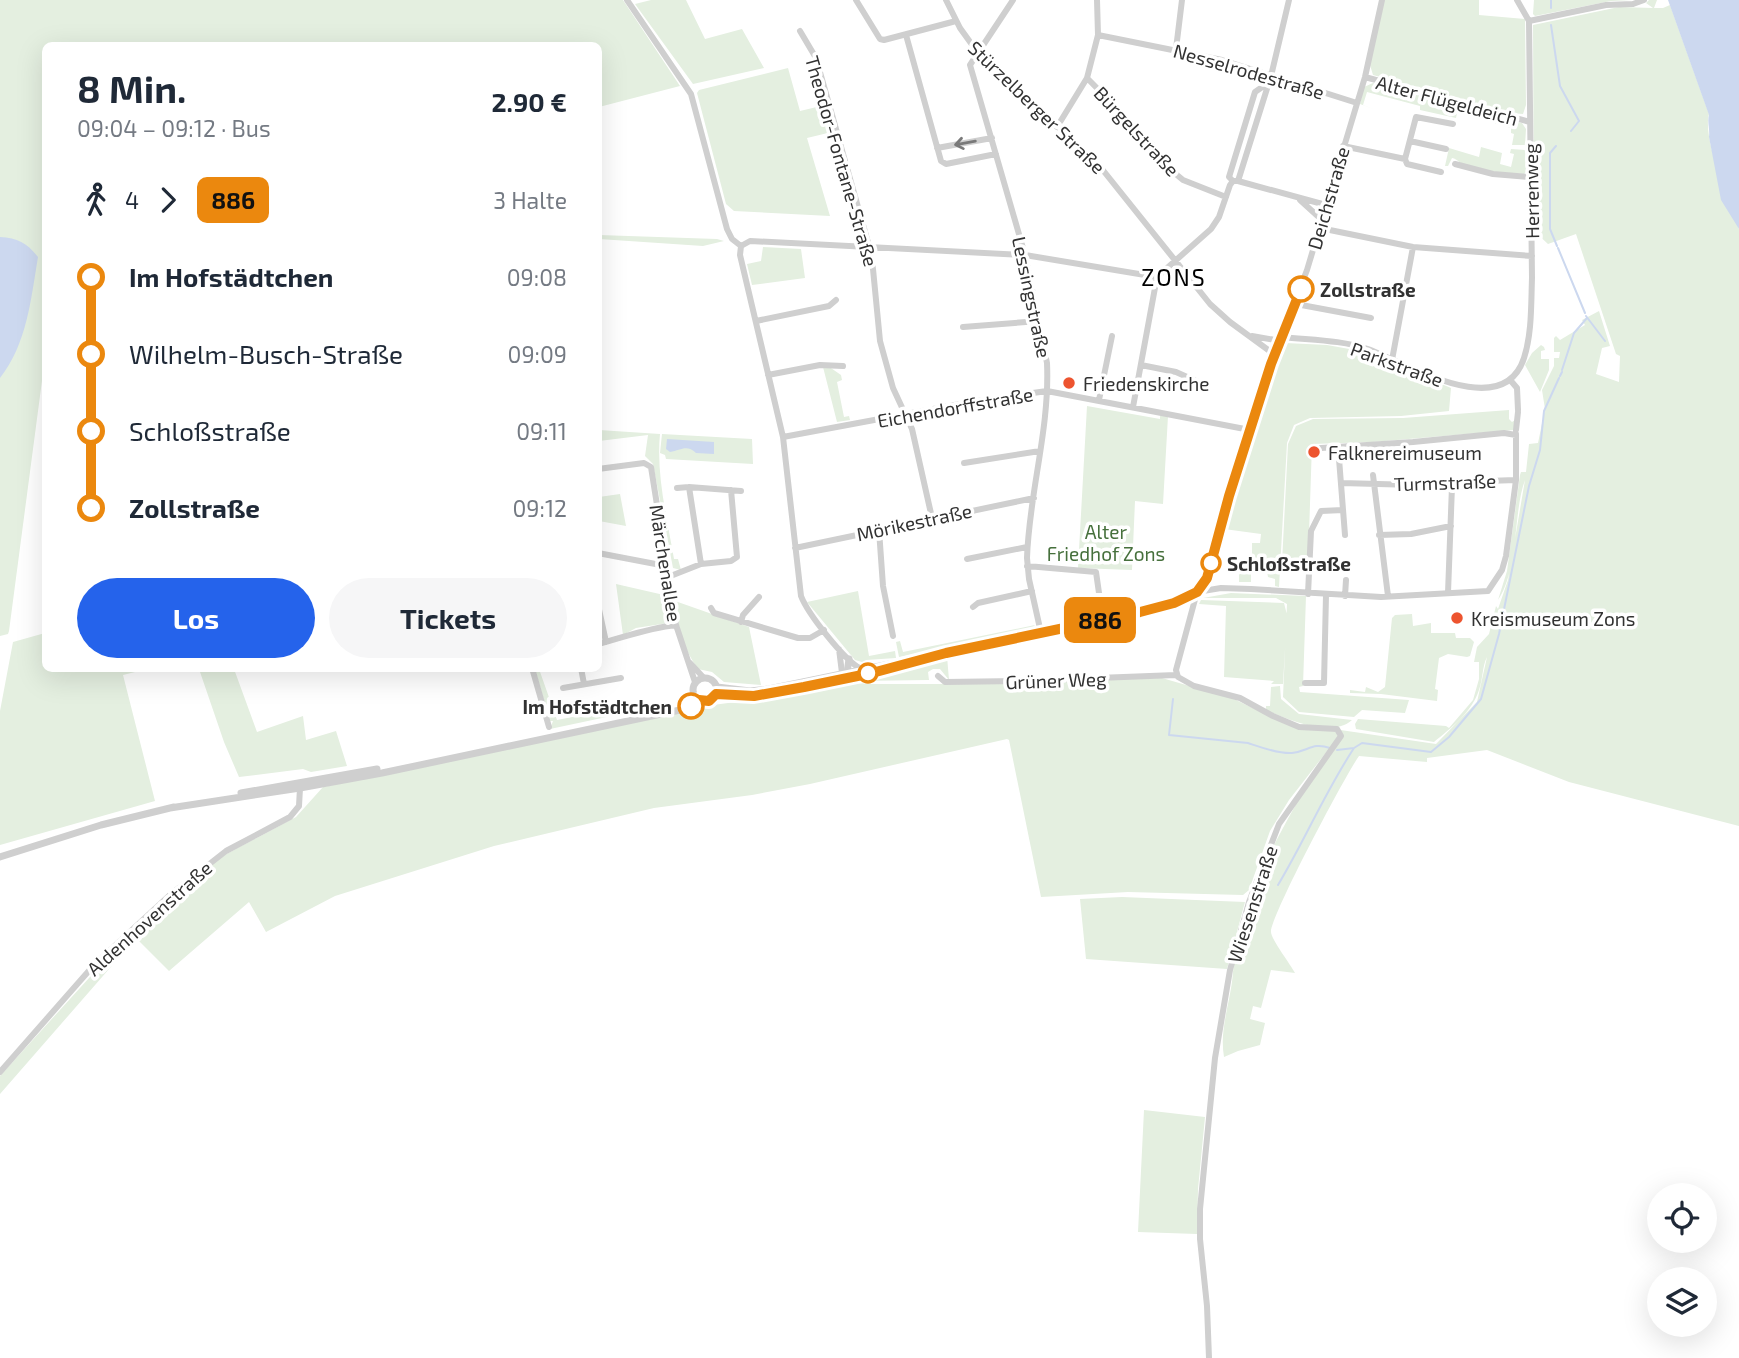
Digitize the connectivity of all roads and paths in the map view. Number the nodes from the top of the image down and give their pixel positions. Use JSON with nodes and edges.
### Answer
{"nodes":[{"id":1,"x":626,"y":0,"type":"edge"},
{"id":2,"x":856,"y":0,"type":"edge"},
{"id":3,"x":946,"y":0,"type":"edge"},
{"id":4,"x":1014,"y":0,"type":"edge"},
{"id":5,"x":1097,"y":0,"type":"edge"},
{"id":6,"x":1182,"y":0,"type":"edge"},
{"id":7,"x":1289,"y":0,"type":"edge"},
{"id":8,"x":1382,"y":0,"type":"edge"},
{"id":9,"x":1517,"y":0,"type":"edge"},
{"id":10,"x":1642,"y":1,"type":"edge"},
{"id":11,"x":956,"y":21,"type":"junction"},
{"id":12,"x":1529,"y":21,"type":"junction"},
{"id":13,"x":800,"y":31,"type":"dead end"},
{"id":14,"x":906,"y":35,"type":"junction"},
{"id":15,"x":1098,"y":35,"type":"junction"},
{"id":16,"x":1176,"y":49,"type":"junction"},
{"id":17,"x":978,"y":53,"type":"junction"},
{"id":18,"x":1365,"y":77,"type":"junction"},
{"id":19,"x":1087,"y":78,"type":"junction"},
{"id":20,"x":1270,"y":79,"type":"junction"},
{"id":21,"x":1357,"y":103,"type":"junction"},
{"id":22,"x":1530,"y":122,"type":"junction"},
{"id":23,"x":1453,"y":124,"type":"dead end"},
{"id":24,"x":1057,"y":127,"type":"junction"},
{"id":25,"x":992,"y":138,"type":"junction"},
{"id":26,"x":1410,"y":141,"type":"junction"},
{"id":27,"x":1343,"y":146,"type":"junction"},
{"id":28,"x":937,"y":148,"type":"junction"},
{"id":29,"x":1446,"y":149,"type":"dead end"},
{"id":30,"x":996,"y":154,"type":"junction"},
{"id":31,"x":1405,"y":159,"type":"junction"},
{"id":32,"x":1455,"y":164,"type":"dead end"},
{"id":33,"x":1441,"y":172,"type":"dead end"},
{"id":34,"x":1530,"y":177,"type":"junction"},
{"id":35,"x":1236,"y":181,"type":"junction"},
{"id":36,"x":1226,"y":197,"type":"junction"},
{"id":37,"x":1299,"y":199,"type":"junction"},
{"id":38,"x":1326,"y":205,"type":"junction"},
{"id":39,"x":1322,"y":220,"type":"junction"},
{"id":40,"x":1320,"y":228,"type":"junction"},
{"id":41,"x":741,"y":246,"type":"junction"},
{"id":42,"x":869,"y":246,"type":"junction"},
{"id":43,"x":1413,"y":247,"type":"junction"},
{"id":44,"x":1025,"y":255,"type":"junction"},
{"id":45,"x":1532,"y":256,"type":"junction"},
{"id":46,"x":1174,"y":261,"type":"junction"},
{"id":47,"x":1157,"y":278,"type":"junction"},
{"id":48,"x":836,"y":300,"type":"dead end"},
{"id":49,"x":1296,"y":304,"type":"junction"},
{"id":50,"x":1371,"y":318,"type":"dead end"},
{"id":51,"x":756,"y":321,"type":"junction"},
{"id":52,"x":1039,"y":321,"type":"junction"},
{"id":53,"x":963,"y":327,"type":"dead end"},
{"id":54,"x":1247,"y":334,"type":"junction"},
{"id":55,"x":1112,"y":336,"type":"dead end"},
{"id":56,"x":1282,"y":339,"type":"junction"},
{"id":57,"x":1275,"y":355,"type":"junction"},
{"id":58,"x":1392,"y":360,"type":"junction"},
{"id":59,"x":1141,"y":365,"type":"junction"},
{"id":60,"x":843,"y":366,"type":"dead end"},
{"id":61,"x":768,"y":375,"type":"junction"},
{"id":62,"x":1511,"y":381,"type":"junction"},
{"id":63,"x":1205,"y":385,"type":"dead end"},
{"id":64,"x":1047,"y":391,"type":"junction"},
{"id":65,"x":1100,"y":400,"type":"junction"},
{"id":66,"x":1133,"y":407,"type":"junction"},
{"id":67,"x":906,"y":416,"type":"junction"},
{"id":68,"x":1251,"y":429,"type":"junction"},
{"id":69,"x":1516,"y":433,"type":"junction"},
{"id":70,"x":783,"y":437,"type":"junction"},
{"id":71,"x":1338,"y":446,"type":"junction"},
{"id":72,"x":1321,"y":448,"type":"dead end"},
{"id":73,"x":1040,"y":451,"type":"junction"},
{"id":74,"x":964,"y":463,"type":"dead end"},
{"id":75,"x":602,"y":468,"type":"edge"},
{"id":76,"x":1373,"y":475,"type":"dead end"},
{"id":77,"x":1516,"y":480,"type":"junction"},
{"id":78,"x":1341,"y":483,"type":"junction"},
{"id":79,"x":1374,"y":483,"type":"junction"},
{"id":80,"x":1452,"y":486,"type":"junction"},
{"id":81,"x":689,"y":487,"type":"junction"},
{"id":82,"x":677,"y":488,"type":"dead end"},
{"id":83,"x":731,"y":490,"type":"junction"},
{"id":84,"x":741,"y":491,"type":"dead end"},
{"id":85,"x":1034,"y":498,"type":"junction"},
{"id":86,"x":1343,"y":510,"type":"junction"},
{"id":87,"x":932,"y":519,"type":"junction"},
{"id":88,"x":1451,"y":526,"type":"junction"},
{"id":89,"x":879,"y":530,"type":"junction"},
{"id":90,"x":1345,"y":535,"type":"dead end"},
{"id":91,"x":1378,"y":535,"type":"junction"},
{"id":92,"x":1027,"y":547,"type":"junction"},
{"id":93,"x":795,"y":548,"type":"junction"},
{"id":94,"x":602,"y":554,"type":"edge"},
{"id":95,"x":967,"y":559,"type":"dead end"},
{"id":96,"x":701,"y":564,"type":"junction"},
{"id":97,"x":666,"y":566,"type":"junction"},
{"id":98,"x":1027,"y":566,"type":"junction"},
{"id":99,"x":668,"y":577,"type":"junction"},
{"id":100,"x":1207,"y":578,"type":"junction"},
{"id":101,"x":1346,"y":580,"type":"dead end"},
{"id":102,"x":1222,"y":589,"type":"junction"},
{"id":103,"x":1032,"y":591,"type":"junction"},
{"id":104,"x":1197,"y":592,"type":"junction"},
{"id":105,"x":1448,"y":593,"type":"junction"},
{"id":106,"x":1308,"y":594,"type":"junction"},
{"id":107,"x":1326,"y":595,"type":"junction"},
{"id":108,"x":1345,"y":596,"type":"junction"},
{"id":109,"x":1388,"y":596,"type":"junction"},
{"id":110,"x":759,"y":597,"type":"dead end"},
{"id":111,"x":973,"y":607,"type":"dead end"},
{"id":112,"x":1101,"y":607,"type":"dead end"},
{"id":113,"x":711,"y":608,"type":"dead end"},
{"id":114,"x":741,"y":622,"type":"junction"},
{"id":115,"x":676,"y":625,"type":"junction"},
{"id":116,"x":824,"y":630,"type":"junction"},
{"id":117,"x":1041,"y":633,"type":"junction"},
{"id":118,"x":893,"y":636,"type":"dead end"},
{"id":119,"x":602,"y":643,"type":"edge"},
{"id":120,"x":839,"y":647,"type":"junction"},
{"id":121,"x":946,"y":653,"type":"junction"},
{"id":122,"x":849,"y":659,"type":"junction"},
{"id":123,"x":861,"y":669,"type":"junction"},
{"id":124,"x":533,"y":672,"type":"edge"},
{"id":125,"x":582,"y":672,"type":"edge"},
{"id":126,"x":847,"y":674,"type":"junction"},
{"id":127,"x":1176,"y":675,"type":"junction"},
{"id":128,"x":937,"y":676,"type":"dead end"},
{"id":129,"x":621,"y":678,"type":"dead end"},
{"id":130,"x":699,"y":680,"type":"junction"},
{"id":131,"x":1305,"y":683,"type":"dead end"},
{"id":132,"x":584,"y":684,"type":"junction"},
{"id":133,"x":563,"y":688,"type":"dead end"},
{"id":134,"x":716,"y":690,"type":"junction"},
{"id":135,"x":693,"y":693,"type":"junction"},
{"id":136,"x":699,"y":700,"type":"junction"},
{"id":137,"x":670,"y":711,"type":"junction"},
{"id":138,"x":549,"y":727,"type":"dead end"},
{"id":139,"x":303,"y":785,"type":"junction"},
{"id":140,"x":0,"y":857,"type":"edge"},
{"id":141,"x":0,"y":1072,"type":"edge"},
{"id":142,"x":1209,"y":1358,"type":"edge"}],
"edges":[{"from":1,"to":41,"type":"street"},
{"from":2,"to":14,"type":"street"},
{"from":3,"to":11,"type":"street","name":"Stürzelberger Straße"},
{"from":4,"to":17,"type":"street"},
{"from":5,"to":15,"type":"street"},
{"from":6,"to":16,"type":"street"},
{"from":7,"to":20,"type":"street"},
{"from":8,"to":18,"type":"street","name":"Deichstraße"},
{"from":9,"to":12,"type":"street","name":"Herrenweg"},
{"from":10,"to":12,"type":"street"},
{"from":11,"to":14,"type":"street"},
{"from":11,"to":17,"type":"street","name":"Stürzelberger Straße"},
{"from":12,"to":22,"type":"street","name":"Herrenweg"},
{"from":13,"to":42,"type":"street","name":"Theodor-Fontane-Straße"},
{"from":14,"to":28,"type":"street"},
{"from":15,"to":16,"type":"street","name":"Nesselrodestraße"},
{"from":15,"to":19,"type":"street"},
{"from":16,"to":20,"type":"street","name":"Nesselrodestraße"},
{"from":17,"to":24,"type":"street","name":"Stürzelberger Straße"},
{"from":17,"to":25,"type":"street","name":"Lessingstraße"},
{"from":18,"to":21,"type":"street","name":"Deichstraße"},
{"from":18,"to":22,"type":"street","name":"Alter Flügeldeich"},
{"from":19,"to":24,"type":"street"},
{"from":19,"to":36,"type":"street","name":"Bürgelstraße"},
{"from":20,"to":21,"type":"street","name":"Nesselrodestraße"},
{"from":20,"to":35,"type":"street"},
{"from":21,"to":27,"type":"street","name":"Deichstraße"},
{"from":22,"to":34,"type":"street","name":"Herrenweg"},
{"from":23,"to":26,"type":"street"},
{"from":24,"to":46,"type":"street","name":"Stürzelberger Straße"},
{"from":25,"to":28,"type":"street","one_way":true},
{"from":25,"to":30,"type":"street","name":"Lessingstraße"},
{"from":26,"to":29,"type":"street"},
{"from":26,"to":31,"type":"street"},
{"from":27,"to":31,"type":"street"},
{"from":27,"to":38,"type":"street","name":"Deichstraße"},
{"from":28,"to":30,"type":"street"},
{"from":30,"to":44,"type":"street","name":"Lessingstraße"},
{"from":31,"to":33,"type":"street"},
{"from":32,"to":34,"type":"street"},
{"from":34,"to":45,"type":"street","name":"Herrenweg"},
{"from":35,"to":36,"type":"street"},
{"from":35,"to":37,"type":"street"},
{"from":36,"to":46,"type":"street"},
{"from":37,"to":38,"type":"street"},
{"from":37,"to":39,"type":"street"},
{"from":38,"to":39,"type":"street","name":"Deichstraße"},
{"from":39,"to":40,"type":"street","name":"Deichstraße"},
{"from":40,"to":43,"type":"street"},
{"from":40,"to":49,"type":"street","name":"Deichstraße"},
{"from":41,"to":42,"type":"street"},
{"from":41,"to":51,"type":"street"},
{"from":42,"to":44,"type":"street"},
{"from":42,"to":67,"type":"street","name":"Theodor-Fontane-Straße"},
{"from":43,"to":45,"type":"street"},
{"from":43,"to":58,"type":"street"},
{"from":44,"to":47,"type":"street"},
{"from":44,"to":52,"type":"street","name":"Lessingstraße"},
{"from":45,"to":62,"type":"street","name":"Herrenweg"},
{"from":46,"to":47,"type":"street"},
{"from":46,"to":54,"type":"street","name":"Stürzelberger Straße"},
{"from":47,"to":59,"type":"street"},
{"from":48,"to":51,"type":"street"},
{"from":49,"to":50,"type":"street"},
{"from":49,"to":56,"type":"street","name":"Deichstraße"},
{"from":51,"to":61,"type":"street"},
{"from":52,"to":53,"type":"street"},
{"from":52,"to":64,"type":"street","name":"Lessingstraße"},
{"from":54,"to":56,"type":"street","name":"Stürzelberger Straße"},
{"from":54,"to":57,"type":"street","name":"Stürzelberger Straße"},
{"from":55,"to":65,"type":"street"},
{"from":56,"to":57,"type":"street","name":"Deichstraße"},
{"from":56,"to":58,"type":"street","name":"Parkstraße"},
{"from":57,"to":68,"type":"street","name":"Deichstraße"},
{"from":58,"to":62,"type":"street","name":"Parkstraße"},
{"from":59,"to":63,"type":"street"},
{"from":59,"to":66,"type":"street"},
{"from":60,"to":61,"type":"street"},
{"from":61,"to":70,"type":"street"},
{"from":62,"to":69,"type":"street"},
{"from":64,"to":65,"type":"street","name":"Eichendorffstraße"},
{"from":64,"to":67,"type":"street","name":"Eichendorffstraße"},
{"from":64,"to":73,"type":"street","name":"Lessingstraße"},
{"from":65,"to":66,"type":"street","name":"Eichendorffstraße"},
{"from":66,"to":68,"type":"street","name":"Eichendorffstraße"},
{"from":67,"to":70,"type":"street","name":"Eichendorffstraße"},
{"from":67,"to":87,"type":"street","name":"Theodor-Fontane-Straße"},
{"from":68,"to":100,"type":"street","name":"Deichstraße"},
{"from":69,"to":71,"type":"street"},
{"from":69,"to":77,"type":"street"},
{"from":70,"to":93,"type":"street"},
{"from":71,"to":72,"type":"street"},
{"from":71,"to":78,"type":"street"},
{"from":73,"to":74,"type":"street"},
{"from":73,"to":85,"type":"street","name":"Lessingstraße"},
{"from":75,"to":97,"type":"street","name":"Märchenallee"},
{"from":76,"to":79,"type":"street"},
{"from":77,"to":80,"type":"street","name":"Turmstraße"},
{"from":77,"to":105,"type":"street"},
{"from":78,"to":79,"type":"street","name":"Turmstraße"},
{"from":78,"to":86,"type":"street"},
{"from":79,"to":80,"type":"street","name":"Turmstraße"},
{"from":79,"to":91,"type":"street"},
{"from":80,"to":88,"type":"street"},
{"from":81,"to":82,"type":"street"},
{"from":81,"to":83,"type":"street"},
{"from":81,"to":96,"type":"street"},
{"from":83,"to":84,"type":"street"},
{"from":83,"to":96,"type":"street"},
{"from":85,"to":87,"type":"street","name":"Mörikestraße"},
{"from":85,"to":92,"type":"street","name":"Lessingstraße"},
{"from":86,"to":90,"type":"street"},
{"from":86,"to":106,"type":"street"},
{"from":87,"to":89,"type":"street","name":"Mörikestraße"},
{"from":88,"to":91,"type":"street"},
{"from":88,"to":105,"type":"street"},
{"from":89,"to":93,"type":"street","name":"Mörikestraße"},
{"from":89,"to":118,"type":"street"},
{"from":91,"to":109,"type":"street"},
{"from":92,"to":95,"type":"street"},
{"from":92,"to":98,"type":"street","name":"Lessingstraße"},
{"from":93,"to":116,"type":"street"},
{"from":94,"to":97,"type":"street"},
{"from":96,"to":99,"type":"street"},
{"from":97,"to":99,"type":"street","name":"Märchenallee"},
{"from":98,"to":103,"type":"street","name":"Lessingstraße"},
{"from":98,"to":112,"type":"street"},
{"from":99,"to":115,"type":"street","name":"Märchenallee"},
{"from":100,"to":102,"type":"street"},
{"from":100,"to":104,"type":"street","name":"Deichstraße"},
{"from":101,"to":108,"type":"street"},
{"from":102,"to":104,"type":"street"},
{"from":102,"to":106,"type":"street"},
{"from":103,"to":111,"type":"street"},
{"from":103,"to":117,"type":"street","name":"Lessingstraße"},
{"from":104,"to":117,"type":"street"},
{"from":104,"to":127,"type":"street"},
{"from":105,"to":109,"type":"street"},
{"from":106,"to":107,"type":"street"},
{"from":107,"to":108,"type":"street"},
{"from":107,"to":131,"type":"street"},
{"from":108,"to":109,"type":"street"},
{"from":110,"to":114,"type":"street"},
{"from":113,"to":114,"type":"street"},
{"from":114,"to":116,"type":"street"},
{"from":115,"to":119,"type":"street"},
{"from":115,"to":130,"type":"street","name":"Märchenallee"},
{"from":116,"to":120,"type":"street"},
{"from":117,"to":121,"type":"street"},
{"from":120,"to":122,"type":"street"},
{"from":120,"to":126,"type":"street"},
{"from":121,"to":123,"type":"street"},
{"from":121,"to":126,"type":"street"},
{"from":122,"to":123,"type":"street"},
{"from":122,"to":126,"type":"street"},
{"from":123,"to":126,"type":"street"},
{"from":124,"to":138,"type":"street"},
{"from":125,"to":132,"type":"street"},
{"from":126,"to":134,"type":"street"},
{"from":126,"to":134,"type":"street"},
{"from":127,"to":128,"type":"street","name":"Grüner Weg"},
{"from":127,"to":142,"type":"street","name":"Wiesenstraße"},
{"from":129,"to":132,"type":"street"},
{"from":130,"to":134,"type":"street"},
{"from":130,"to":135,"type":"street"},
{"from":132,"to":133,"type":"street"},
{"from":134,"to":136,"type":"street"},
{"from":135,"to":136,"type":"street"},
{"from":135,"to":137,"type":"street"},
{"from":136,"to":137,"type":"street"},
{"from":137,"to":139,"type":"street"},
{"from":139,"to":140,"type":"street"},
{"from":139,"to":141,"type":"street","name":"Aldenhovenstraße"}]}
